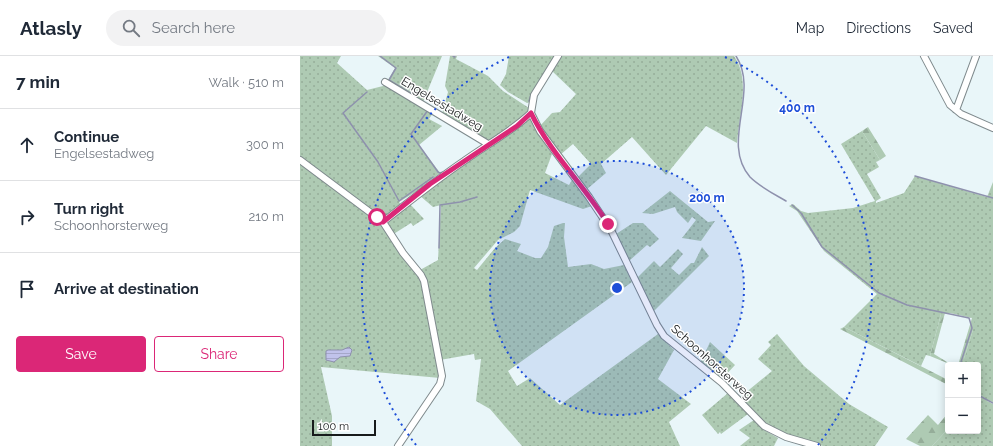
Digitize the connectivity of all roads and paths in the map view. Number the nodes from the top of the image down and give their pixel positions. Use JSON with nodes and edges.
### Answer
{"nodes":[{"id":1,"x":558,"y":56,"type":"edge"},
{"id":2,"x":924,"y":56,"type":"edge"},
{"id":3,"x":976,"y":56,"type":"edge"},
{"id":4,"x":385,"y":82,"type":"dead end"},
{"id":5,"x":956,"y":110,"type":"junction"},
{"id":6,"x":531,"y":113,"type":"junction"},
{"id":7,"x":993,"y":128,"type":"edge"},
{"id":8,"x":488,"y":144,"type":"junction"},
{"id":9,"x":300,"y":160,"type":"edge"},
{"id":10,"x":383,"y":222,"type":"junction"},
{"id":11,"x":398,"y":446,"type":"edge"},
{"id":12,"x":817,"y":446,"type":"edge"}],
"edges":[{"from":1,"to":6,"type":"street"},
{"from":2,"to":5,"type":"street"},
{"from":3,"to":5,"type":"street"},
{"from":4,"to":8,"type":"street","name":"Engelsestadweg"},
{"from":5,"to":7,"type":"street"},
{"from":6,"to":8,"type":"street","name":"Engelsestadweg"},
{"from":6,"to":12,"type":"street","name":"Schoonhorsterweg"},
{"from":8,"to":10,"type":"street","name":"Engelsestadweg"},
{"from":9,"to":10,"type":"street"},
{"from":10,"to":11,"type":"street"}]}
